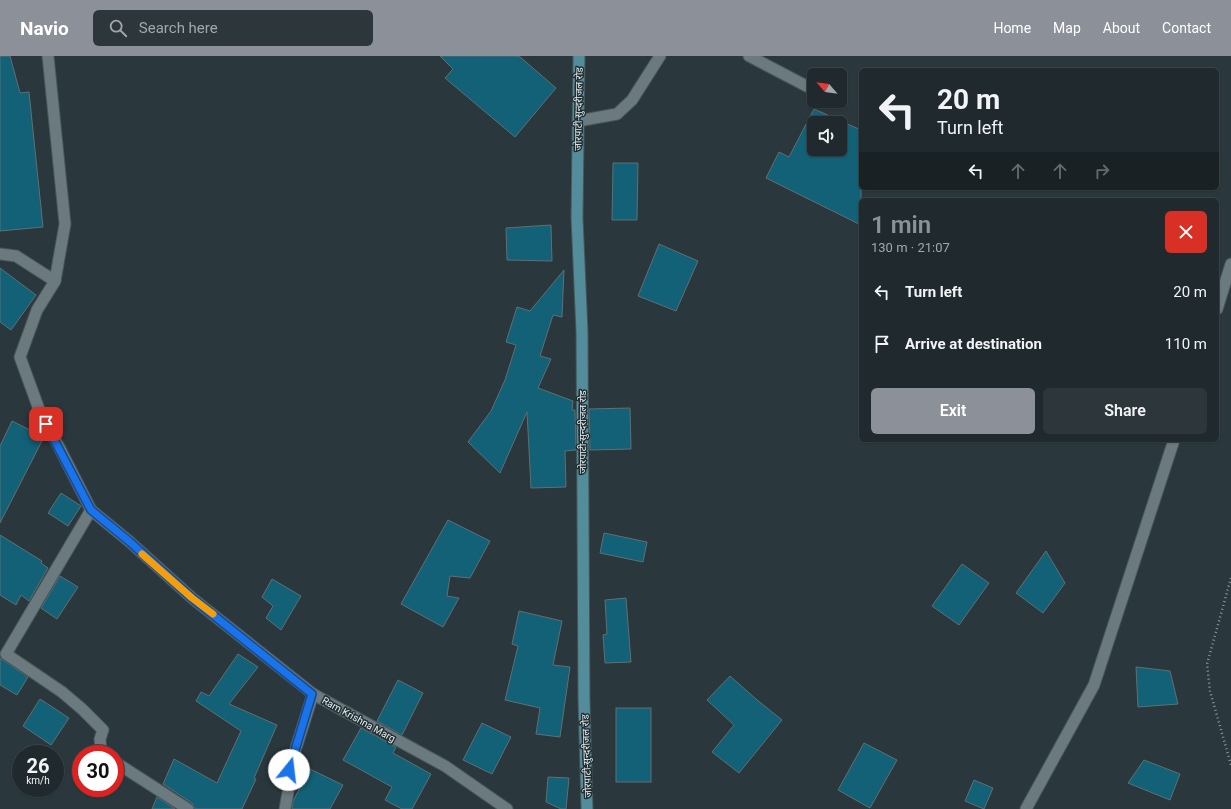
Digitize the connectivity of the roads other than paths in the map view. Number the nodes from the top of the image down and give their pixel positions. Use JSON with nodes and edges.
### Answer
{"nodes":[{"id":1,"x":48,"y":56,"type":"edge"},
{"id":2,"x":579,"y":56,"type":"edge"},
{"id":3,"x":660,"y":56,"type":"edge"},
{"id":4,"x":748,"y":56,"type":"edge"},
{"id":5,"x":807,"y":86,"type":"edge"},
{"id":6,"x":578,"y":121,"type":"junction"},
{"id":7,"x":0,"y":254,"type":"edge"},
{"id":8,"x":1231,"y":264,"type":"edge"},
{"id":9,"x":55,"y":281,"type":"junction"},
{"id":10,"x":1219,"y":303,"type":"edge"},
{"id":11,"x":1173,"y":442,"type":"edge"},
{"id":12,"x":91,"y":510,"type":"junction"},
{"id":13,"x":3,"y":653,"type":"edge"},
{"id":14,"x":312,"y":694,"type":"junction"},
{"id":15,"x":100,"y":745,"type":"edge"},
{"id":16,"x":124,"y":768,"type":"edge"},
{"id":17,"x":188,"y":809,"type":"edge"},
{"id":18,"x":285,"y":809,"type":"edge"},
{"id":19,"x":507,"y":809,"type":"edge"},
{"id":20,"x":587,"y":809,"type":"edge"},
{"id":21,"x":1026,"y":809,"type":"edge"}],
"edges":[{"from":1,"to":9,"type":"street"},
{"from":2,"to":6,"type":"main road","name":"जोरपाटी-सुन्दरीजल रोड"},
{"from":3,"to":6,"type":"street"},
{"from":4,"to":5,"type":"street"},
{"from":6,"to":20,"type":"main road","name":"जोरपाटी-सुन्दरीजल रोड"},
{"from":7,"to":9,"type":"street"},
{"from":8,"to":10,"type":"street"},
{"from":9,"to":12,"type":"street"},
{"from":11,"to":21,"type":"street"},
{"from":12,"to":13,"type":"street"},
{"from":12,"to":14,"type":"street"},
{"from":13,"to":15,"type":"street"},
{"from":14,"to":18,"type":"street","name":"Ram Krishna Marg"},
{"from":14,"to":19,"type":"street","name":"Ram Krishna Marg"},
{"from":16,"to":17,"type":"street"}]}
